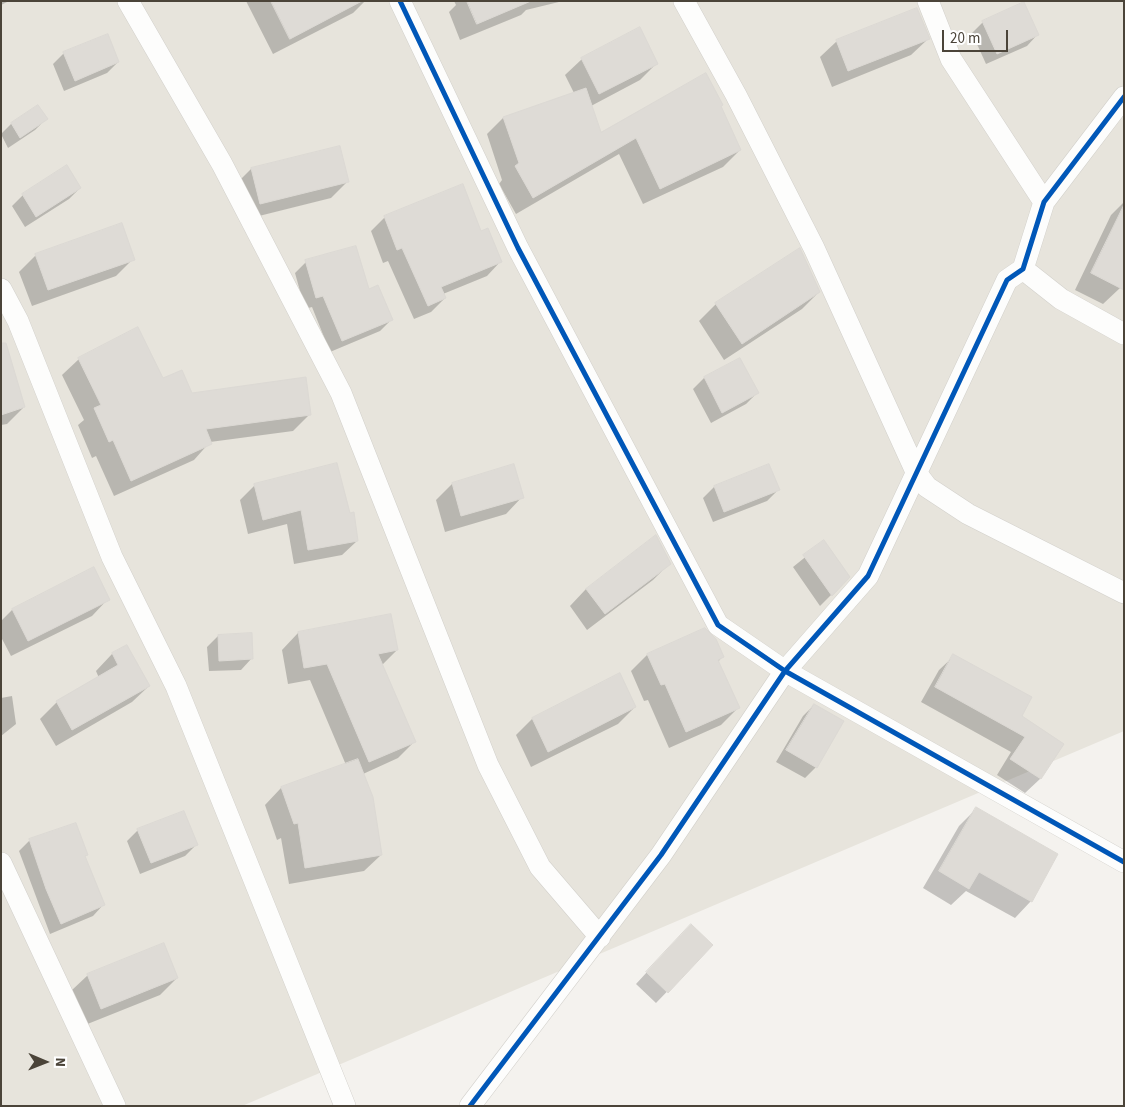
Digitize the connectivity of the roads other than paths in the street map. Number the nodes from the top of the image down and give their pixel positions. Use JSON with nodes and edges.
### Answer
{"nodes":[{"id":1,"x":128,"y":1,"type":"edge"},
{"id":2,"x":400,"y":1,"type":"edge"},
{"id":3,"x":684,"y":1,"type":"edge"},
{"id":4,"x":928,"y":1,"type":"edge"},
{"id":5,"x":1124,"y":97,"type":"edge"},
{"id":6,"x":1044,"y":202,"type":"junction"},
{"id":7,"x":1023,"y":269,"type":"junction"},
{"id":8,"x":1,"y":289,"type":"edge"},
{"id":9,"x":1124,"y":334,"type":"edge"},
{"id":10,"x":917,"y":474,"type":"junction"},
{"id":11,"x":1124,"y":593,"type":"edge"},
{"id":12,"x":785,"y":671,"type":"junction"},
{"id":13,"x":1124,"y":862,"type":"edge"},
{"id":14,"x":1,"y":863,"type":"edge"},
{"id":15,"x":600,"y":937,"type":"junction"},
{"id":16,"x":115,"y":1106,"type":"edge"},
{"id":17,"x":345,"y":1106,"type":"edge"},
{"id":18,"x":470,"y":1106,"type":"edge"}],
"edges":[{"from":1,"to":15,"type":"street"},
{"from":2,"to":12,"type":"street"},
{"from":3,"to":10,"type":"street"},
{"from":4,"to":6,"type":"street"},
{"from":5,"to":6,"type":"street"},
{"from":6,"to":7,"type":"street"},
{"from":7,"to":9,"type":"street"},
{"from":7,"to":10,"type":"street"},
{"from":8,"to":17,"type":"street"},
{"from":10,"to":11,"type":"street"},
{"from":10,"to":12,"type":"street"},
{"from":12,"to":13,"type":"street"},
{"from":12,"to":15,"type":"street"},
{"from":14,"to":16,"type":"street"},
{"from":15,"to":18,"type":"street"}]}
